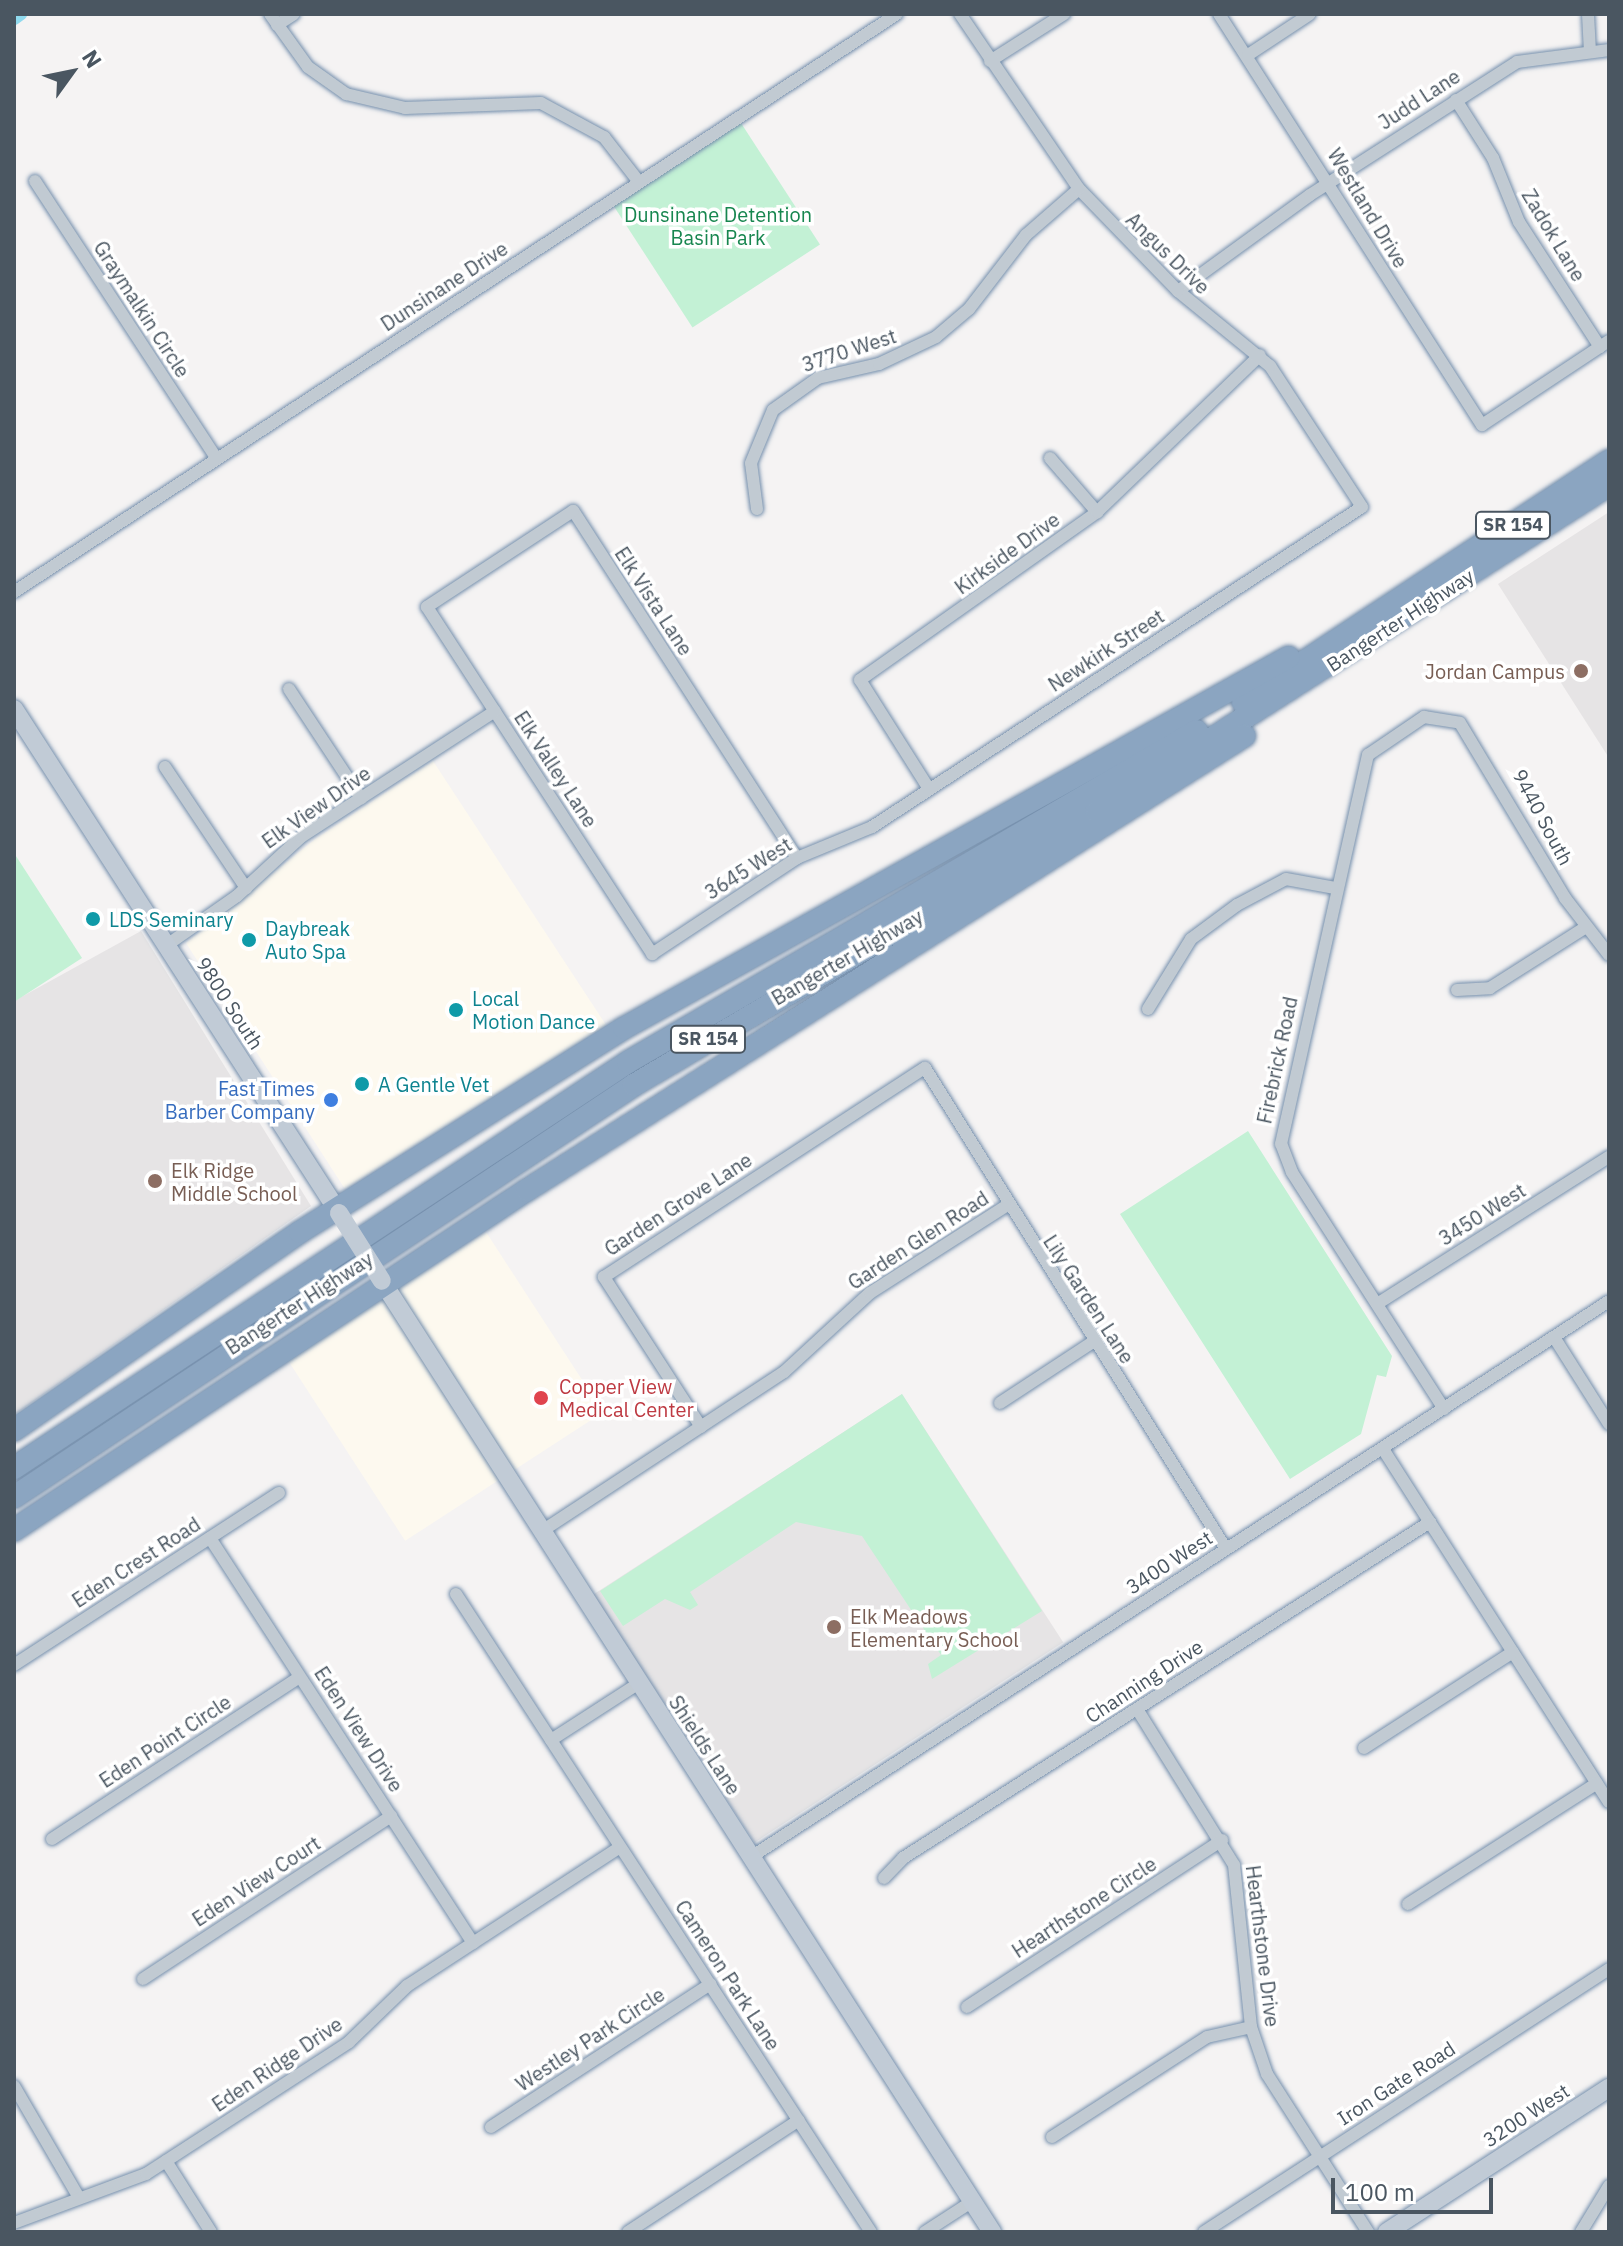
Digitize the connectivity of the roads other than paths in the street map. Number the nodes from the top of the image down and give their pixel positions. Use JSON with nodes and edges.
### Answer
{"nodes":[{"id":1,"x":294,"y":14,"type":"edge"},
{"id":2,"x":897,"y":14,"type":"edge"},
{"id":3,"x":960,"y":14,"type":"edge"},
{"id":4,"x":1064,"y":14,"type":"edge"},
{"id":5,"x":1219,"y":14,"type":"edge"},
{"id":6,"x":1310,"y":14,"type":"edge"},
{"id":7,"x":1588,"y":14,"type":"edge"},
{"id":8,"x":273,"y":19,"type":"edge"},
{"id":9,"x":1609,"y":50,"type":"edge"},
{"id":10,"x":1590,"y":51,"type":"junction"},
{"id":11,"x":1248,"y":55,"type":"junction"},
{"id":12,"x":990,"y":61,"type":"junction"},
{"id":13,"x":1456,"y":100,"type":"junction"},
{"id":14,"x":35,"y":181,"type":"dead end"},
{"id":15,"x":639,"y":182,"type":"junction"},
{"id":16,"x":1330,"y":182,"type":"junction"},
{"id":17,"x":1079,"y":189,"type":"junction"},
{"id":18,"x":1178,"y":291,"type":"junction"},
{"id":19,"x":1604,"y":344,"type":"edge"},
{"id":20,"x":1260,"y":355,"type":"junction"},
{"id":21,"x":216,"y":458,"type":"junction"},
{"id":22,"x":1050,"y":458,"type":"dead end"},
{"id":23,"x":1609,"y":461,"type":"edge"},
{"id":24,"x":1609,"y":485,"type":"edge"},
{"id":25,"x":1362,"y":507,"type":"joint"},
{"id":26,"x":757,"y":509,"type":"dead end"},
{"id":27,"x":1097,"y":512,"type":"junction"},
{"id":28,"x":14,"y":592,"type":"edge"},
{"id":29,"x":1418,"y":598,"type":"junction"},
{"id":30,"x":427,"y":607,"type":"joint"},
{"id":31,"x":289,"y":689,"type":"dead end"},
{"id":32,"x":14,"y":709,"type":"edge"},
{"id":33,"x":495,"y":711,"type":"junction"},
{"id":34,"x":1431,"y":716,"type":"joint"},
{"id":35,"x":165,"y":767,"type":"dead end"},
{"id":36,"x":929,"y":789,"type":"junction"},
{"id":37,"x":361,"y":798,"type":"junction"},
{"id":38,"x":872,"y":827,"type":"joint"},
{"id":39,"x":797,"y":858,"type":"junction"},
{"id":40,"x":246,"y":888,"type":"junction"},
{"id":41,"x":1335,"y":888,"type":"junction"},
{"id":42,"x":1586,"y":927,"type":"junction"},
{"id":43,"x":167,"y":945,"type":"junction"},
{"id":44,"x":652,"y":954,"type":"joint"},
{"id":45,"x":1609,"y":955,"type":"edge"},
{"id":46,"x":1457,"y":990,"type":"dead end"},
{"id":47,"x":1148,"y":1009,"type":"dead end"},
{"id":48,"x":925,"y":1068,"type":"joint"},
{"id":49,"x":1609,"y":1157,"type":"edge"},
{"id":50,"x":1006,"y":1206,"type":"junction"},
{"id":51,"x":338,"y":1211,"type":"junction"},
{"id":52,"x":383,"y":1282,"type":"junction"},
{"id":53,"x":1609,"y":1301,"type":"edge"},
{"id":54,"x":1377,"y":1304,"type":"junction"},
{"id":55,"x":1554,"y":1337,"type":"junction"},
{"id":56,"x":1093,"y":1342,"type":"junction"},
{"id":57,"x":1000,"y":1403,"type":"dead end"},
{"id":58,"x":1444,"y":1409,"type":"junction"},
{"id":59,"x":1609,"y":1424,"type":"edge"},
{"id":60,"x":701,"y":1427,"type":"junction"},
{"id":61,"x":14,"y":1430,"type":"edge"},
{"id":62,"x":1383,"y":1449,"type":"junction"},
{"id":63,"x":14,"y":1468,"type":"edge"},
{"id":64,"x":279,"y":1493,"type":"dead end"},
{"id":65,"x":14,"y":1497,"type":"edge"},
{"id":66,"x":1430,"y":1522,"type":"junction"},
{"id":67,"x":14,"y":1530,"type":"edge"},
{"id":68,"x":542,"y":1531,"type":"junction"},
{"id":69,"x":210,"y":1538,"type":"junction"},
{"id":70,"x":1226,"y":1549,"type":"junction"},
{"id":71,"x":456,"y":1594,"type":"dead end"},
{"id":72,"x":1513,"y":1652,"type":"junction"},
{"id":73,"x":14,"y":1665,"type":"edge"},
{"id":74,"x":300,"y":1677,"type":"junction"},
{"id":75,"x":639,"y":1683,"type":"junction"},
{"id":76,"x":1137,"y":1709,"type":"junction"},
{"id":77,"x":551,"y":1740,"type":"junction"},
{"id":78,"x":1364,"y":1748,"type":"dead end"},
{"id":79,"x":1597,"y":1783,"type":"junction"},
{"id":80,"x":1609,"y":1802,"type":"edge"},
{"id":81,"x":391,"y":1816,"type":"junction"},
{"id":82,"x":52,"y":1839,"type":"dead end"},
{"id":83,"x":1222,"y":1840,"type":"junction"},
{"id":84,"x":620,"y":1847,"type":"junction"},
{"id":85,"x":751,"y":1857,"type":"junction"},
{"id":86,"x":884,"y":1878,"type":"dead end"},
{"id":87,"x":1408,"y":1904,"type":"dead end"},
{"id":88,"x":473,"y":1943,"type":"junction"},
{"id":89,"x":1609,"y":1969,"type":"edge"},
{"id":90,"x":143,"y":1979,"type":"dead end"},
{"id":91,"x":710,"y":1984,"type":"junction"},
{"id":92,"x":967,"y":2007,"type":"dead end"},
{"id":93,"x":1251,"y":2027,"type":"junction"},
{"id":94,"x":14,"y":2086,"type":"edge"},
{"id":95,"x":1609,"y":2088,"type":"edge"},
{"id":96,"x":799,"y":2120,"type":"junction"},
{"id":97,"x":491,"y":2127,"type":"dead end"},
{"id":98,"x":1052,"y":2137,"type":"dead end"},
{"id":99,"x":1319,"y":2157,"type":"junction"},
{"id":100,"x":166,"y":2161,"type":"junction"},
{"id":101,"x":1609,"y":2186,"type":"edge"},
{"id":102,"x":78,"y":2196,"type":"junction"},
{"id":103,"x":973,"y":2201,"type":"junction"},
{"id":104,"x":14,"y":2223,"type":"edge"},
{"id":105,"x":211,"y":2232,"type":"edge"},
{"id":106,"x":628,"y":2232,"type":"edge"},
{"id":107,"x":871,"y":2232,"type":"edge"},
{"id":108,"x":925,"y":2232,"type":"edge"},
{"id":109,"x":992,"y":2232,"type":"edge"},
{"id":110,"x":1204,"y":2232,"type":"edge"},
{"id":111,"x":1368,"y":2232,"type":"edge"},
{"id":112,"x":1387,"y":2232,"type":"edge"},
{"id":113,"x":1581,"y":2232,"type":"edge"}],
"edges":[{"from":1,"to":8,"type":"street"},
{"from":2,"to":15,"type":"street","name":"Dunsinane Drive"},
{"from":3,"to":12,"type":"street","name":"Angus Drive"},
{"from":4,"to":12,"type":"street"},
{"from":5,"to":11,"type":"street","name":"Westland Drive"},
{"from":6,"to":11,"type":"street"},
{"from":7,"to":10,"type":"street"},
{"from":8,"to":15,"type":"street"},
{"from":9,"to":10,"type":"street","name":"Judd Lane"},
{"from":10,"to":13,"type":"street","name":"Judd Lane"},
{"from":11,"to":16,"type":"street","name":"Westland Drive"},
{"from":12,"to":17,"type":"street","name":"Angus Drive"},
{"from":13,"to":16,"type":"street","name":"Judd Lane"},
{"from":13,"to":19,"type":"street","name":"Zadok Lane"},
{"from":14,"to":21,"type":"street","name":"Graymalkin Circle"},
{"from":15,"to":21,"type":"street","name":"Dunsinane Drive"},
{"from":16,"to":18,"type":"street","name":"Judd Lane"},
{"from":16,"to":19,"type":"street","name":"Westland Drive"},
{"from":17,"to":18,"type":"street","name":"Angus Drive"},
{"from":17,"to":26,"type":"street","name":"3770 West"},
{"from":18,"to":20,"type":"street","name":"Angus Drive"},
{"from":20,"to":25,"type":"street","name":"Angus Drive"},
{"from":20,"to":27,"type":"street","name":"Kirkside Drive"},
{"from":21,"to":28,"type":"street","name":"Dunsinane Drive"},
{"from":22,"to":27,"type":"street"},
{"from":23,"to":29,"type":"highway","name":"Bangerter Highway","number":"SR 154"},
{"from":24,"to":29,"type":"highway","name":"Bangerter Highway","number":"SR 154"},
{"from":25,"to":36,"type":"street","name":"Newkirk Street"},
{"from":27,"to":36,"type":"street","name":"Kirkside Drive"},
{"from":29,"to":51,"type":"highway"},
{"from":29,"to":52,"type":"highway"},
{"from":29,"to":63,"type":"highway","name":"Bangerter Highway","number":"SR 154"},
{"from":29,"to":65,"type":"highway","name":"Bangerter Highway","number":"SR 154"},
{"from":30,"to":33,"type":"street","name":"Elk Valley Lane"},
{"from":30,"to":39,"type":"street","name":"Elk Vista Lane"},
{"from":31,"to":37,"type":"street"},
{"from":32,"to":43,"type":"main road","name":"9800 South"},
{"from":33,"to":37,"type":"street","name":"Elk View Drive"},
{"from":33,"to":44,"type":"street","name":"Elk Valley Lane"},
{"from":34,"to":41,"type":"street","name":"Firebrick Road"},
{"from":34,"to":42,"type":"street","name":"9440 South"},
{"from":35,"to":40,"type":"street"},
{"from":36,"to":38,"type":"street","name":"Newkirk Street"},
{"from":37,"to":40,"type":"street","name":"Elk View Drive"},
{"from":38,"to":39,"type":"street","name":"3645 West"},
{"from":39,"to":44,"type":"street","name":"3645 West"},
{"from":40,"to":43,"type":"street","name":"Elk View Drive"},
{"from":41,"to":47,"type":"street"},
{"from":41,"to":54,"type":"street","name":"Firebrick Road"},
{"from":42,"to":45,"type":"street","name":"9440 South"},
{"from":42,"to":46,"type":"street"},
{"from":43,"to":51,"type":"main road","name":"9800 South"},
{"from":48,"to":50,"type":"street","name":"Lily Garden Lane"},
{"from":48,"to":60,"type":"street","name":"Garden Grove Lane"},
{"from":49,"to":54,"type":"street","name":"3450 West"},
{"from":50,"to":56,"type":"street","name":"Lily Garden Lane"},
{"from":50,"to":60,"type":"street","name":"Garden Glen Road"},
{"from":51,"to":52,"type":"main road","name":"9800 South","bridge":true},
{"from":51,"to":61,"type":"highway"},
{"from":52,"to":67,"type":"highway"},
{"from":52,"to":68,"type":"main road","name":"Shields Lane"},
{"from":53,"to":55,"type":"street","name":"3400 West"},
{"from":54,"to":58,"type":"street","name":"Firebrick Road"},
{"from":55,"to":58,"type":"street","name":"3400 West"},
{"from":55,"to":59,"type":"street"},
{"from":56,"to":57,"type":"street"},
{"from":56,"to":70,"type":"street","name":"Lily Garden Lane"},
{"from":58,"to":62,"type":"street","name":"3400 West"},
{"from":60,"to":68,"type":"street","name":"Garden Glen Road"},
{"from":62,"to":66,"type":"street"},
{"from":62,"to":70,"type":"street","name":"3400 West"},
{"from":64,"to":69,"type":"street","name":"Eden Crest Road"},
{"from":66,"to":72,"type":"street"},
{"from":66,"to":76,"type":"street","name":"Channing Drive"},
{"from":68,"to":75,"type":"main road","name":"Shields Lane"},
{"from":69,"to":73,"type":"street","name":"Eden Crest Road"},
{"from":69,"to":74,"type":"street","name":"Eden View Drive"},
{"from":70,"to":85,"type":"street","name":"3400 West"},
{"from":71,"to":77,"type":"street","name":"Cameron Park Lane"},
{"from":72,"to":78,"type":"street"},
{"from":72,"to":79,"type":"street"},
{"from":74,"to":81,"type":"street","name":"Eden View Drive"},
{"from":74,"to":82,"type":"street","name":"Eden Point Circle"},
{"from":75,"to":77,"type":"street"},
{"from":75,"to":85,"type":"main road","name":"Shields Lane"},
{"from":76,"to":83,"type":"street","name":"Hearthstone Drive"},
{"from":76,"to":86,"type":"street","name":"Channing Drive"},
{"from":77,"to":84,"type":"street","name":"Cameron Park Lane"},
{"from":79,"to":80,"type":"street"},
{"from":79,"to":87,"type":"street"},
{"from":81,"to":88,"type":"street","name":"Eden View Drive"},
{"from":81,"to":90,"type":"street","name":"Eden View Court"},
{"from":83,"to":92,"type":"street","name":"Hearthstone Circle"},
{"from":83,"to":93,"type":"street","name":"Hearthstone Drive"},
{"from":84,"to":88,"type":"street","name":"Eden Ridge Drive"},
{"from":84,"to":91,"type":"street","name":"Cameron Park Lane"},
{"from":85,"to":103,"type":"main road","name":"Shields Lane"},
{"from":88,"to":100,"type":"street","name":"Eden Ridge Drive"},
{"from":89,"to":99,"type":"street","name":"Iron Gate Road"},
{"from":91,"to":96,"type":"street","name":"Cameron Park Lane"},
{"from":91,"to":97,"type":"street","name":"Westley Park Circle"},
{"from":93,"to":98,"type":"street"},
{"from":93,"to":99,"type":"street","name":"Hearthstone Drive"},
{"from":94,"to":102,"type":"street"},
{"from":95,"to":112,"type":"main road","name":"3200 West"},
{"from":96,"to":106,"type":"street"},
{"from":96,"to":107,"type":"street","name":"Cameron Park Lane"},
{"from":99,"to":110,"type":"street","name":"Iron Gate Road"},
{"from":99,"to":111,"type":"street","name":"Hearthstone Drive"},
{"from":100,"to":102,"type":"street","name":"Eden Ridge Drive"},
{"from":100,"to":105,"type":"street"},
{"from":101,"to":113,"type":"street"},
{"from":102,"to":104,"type":"street","name":"Eden Ridge Drive"},
{"from":103,"to":108,"type":"street"},
{"from":103,"to":109,"type":"main road","name":"Shields Lane"}]}
